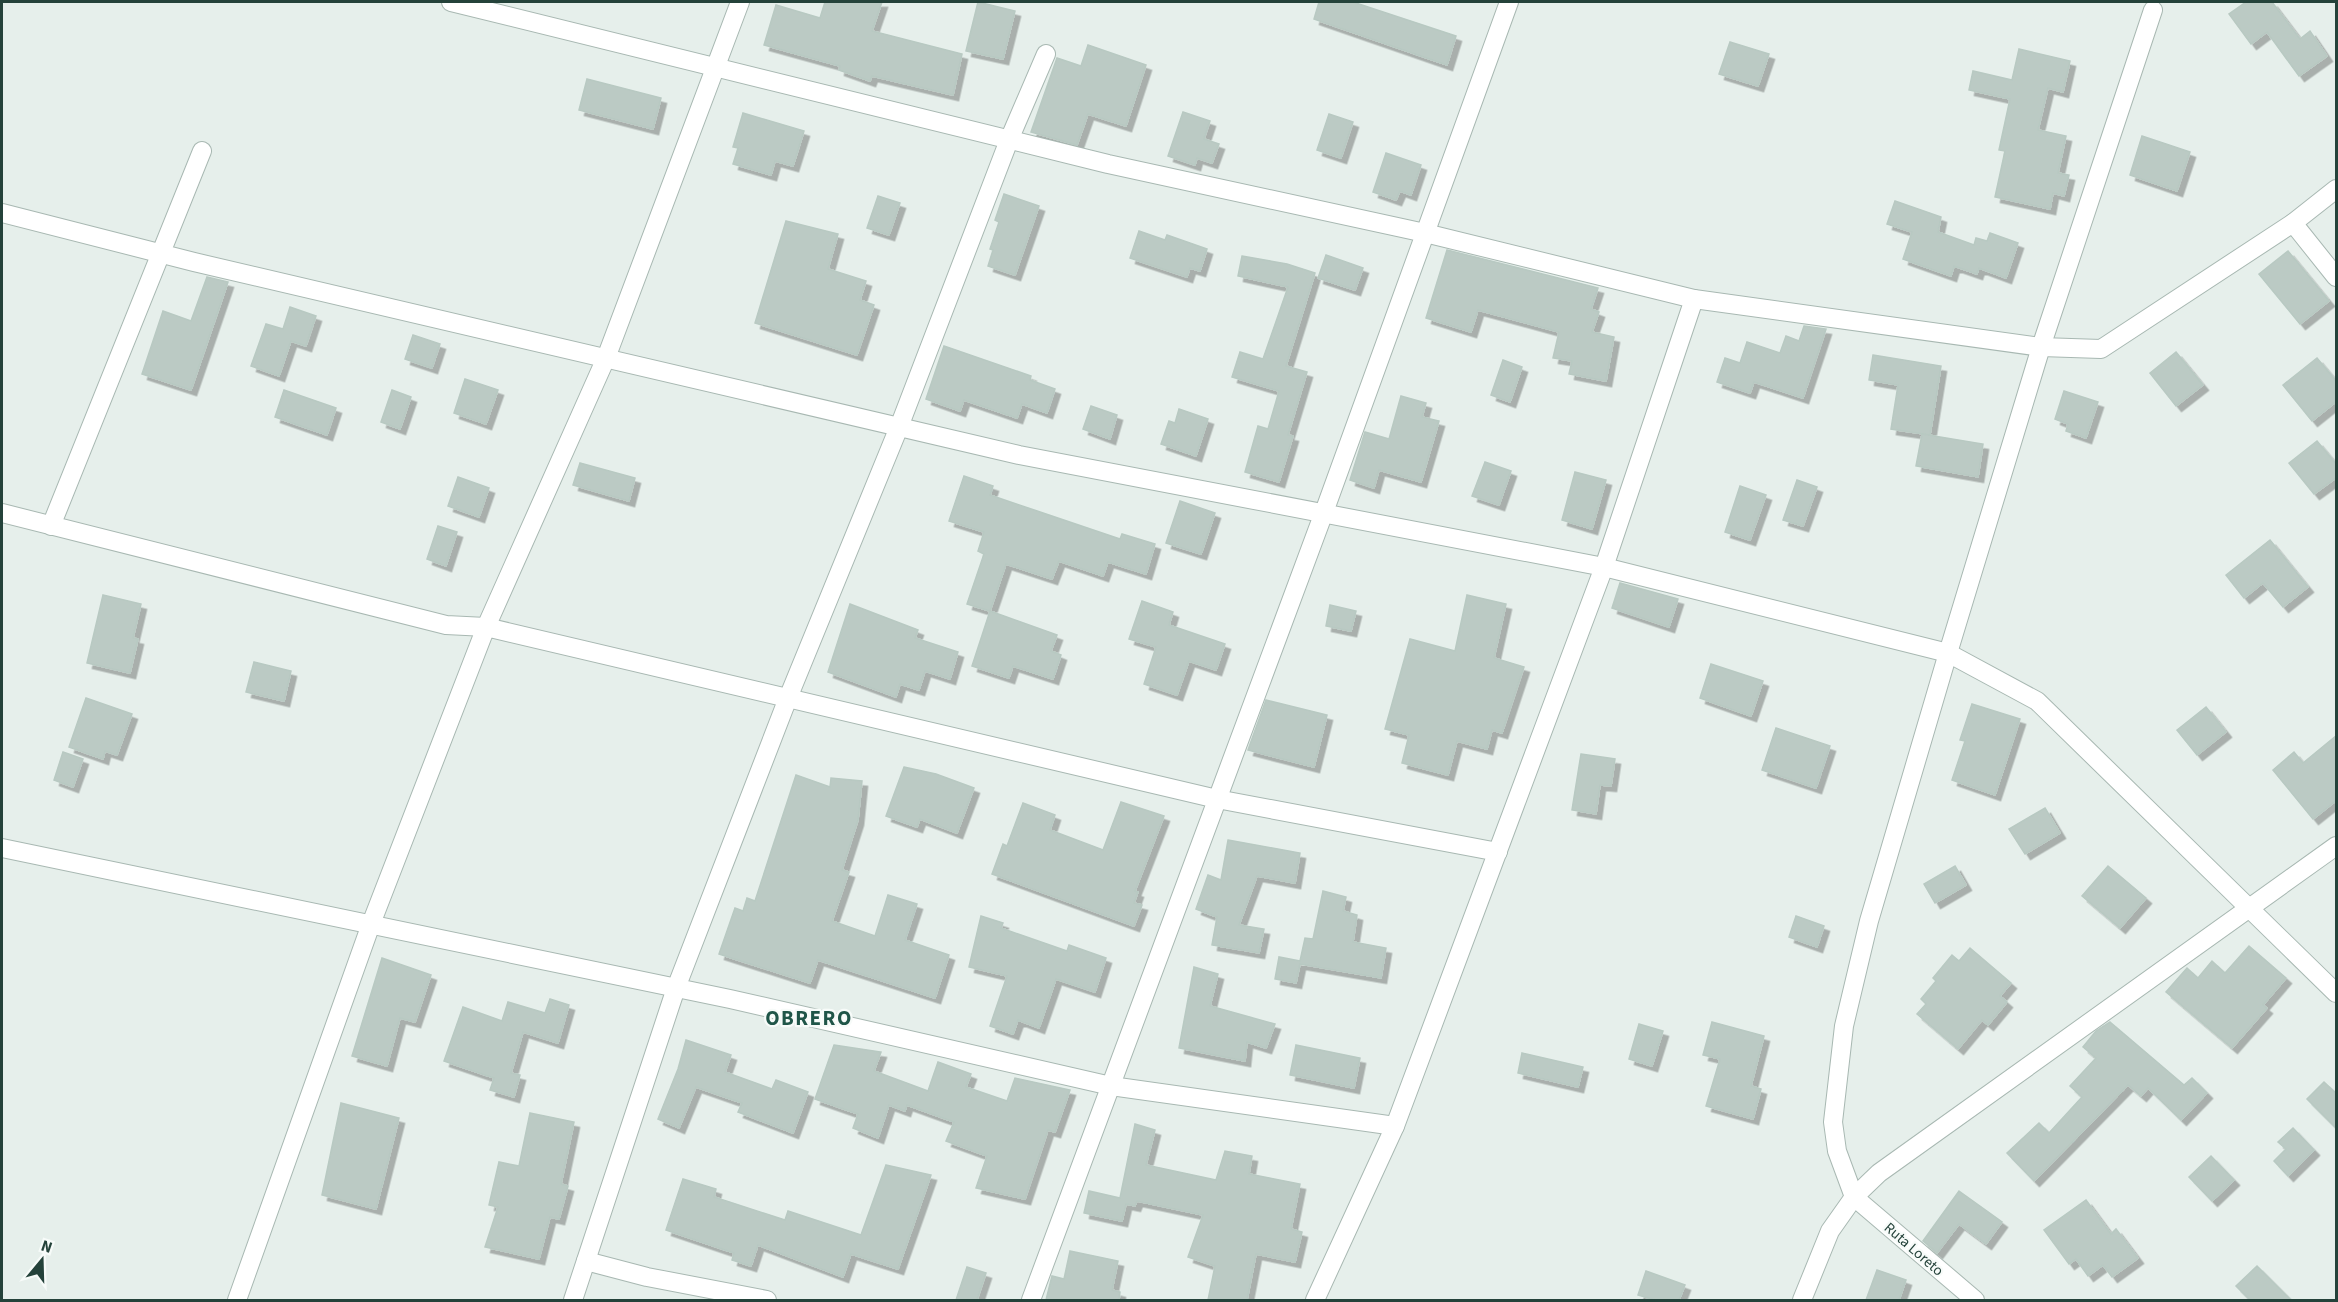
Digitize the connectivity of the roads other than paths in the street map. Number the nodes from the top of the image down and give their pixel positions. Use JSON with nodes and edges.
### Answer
{"nodes":[{"id":1,"x":451,"y":2,"type":"edge"},
{"id":2,"x":740,"y":2,"type":"edge"},
{"id":3,"x":1509,"y":2,"type":"edge"},
{"id":4,"x":2153,"y":10,"type":"dead end"},
{"id":5,"x":1046,"y":54,"type":"dead end"},
{"id":6,"x":714,"y":68,"type":"junction"},
{"id":7,"x":1009,"y":140,"type":"junction"},
{"id":8,"x":201,"y":152,"type":"dead end"},
{"id":9,"x":2337,"y":189,"type":"edge"},
{"id":10,"x":2,"y":213,"type":"edge"},
{"id":11,"x":2293,"y":223,"type":"junction"},
{"id":12,"x":1425,"y":233,"type":"junction"},
{"id":13,"x":160,"y":254,"type":"junction"},
{"id":14,"x":2337,"y":277,"type":"edge"},
{"id":15,"x":1694,"y":299,"type":"junction"},
{"id":16,"x":2041,"y":348,"type":"junction"},
{"id":17,"x":606,"y":358,"type":"junction"},
{"id":18,"x":899,"y":427,"type":"junction"},
{"id":19,"x":2,"y":513,"type":"edge"},
{"id":20,"x":1323,"y":515,"type":"junction"},
{"id":21,"x":51,"y":526,"type":"junction"},
{"id":22,"x":1604,"y":567,"type":"junction"},
{"id":23,"x":486,"y":627,"type":"junction"},
{"id":24,"x":1948,"y":653,"type":"junction"},
{"id":25,"x":788,"y":698,"type":"junction"},
{"id":26,"x":1217,"y":799,"type":"junction"},
{"id":27,"x":2337,"y":846,"type":"edge"},
{"id":28,"x":2,"y":848,"type":"edge"},
{"id":29,"x":1498,"y":852,"type":"junction"},
{"id":30,"x":2251,"y":908,"type":"junction"},
{"id":31,"x":372,"y":924,"type":"junction"},
{"id":32,"x":676,"y":988,"type":"junction"},
{"id":33,"x":2337,"y":993,"type":"edge"},
{"id":34,"x":1111,"y":1086,"type":"junction"},
{"id":35,"x":1395,"y":1126,"type":"junction"},
{"id":36,"x":1854,"y":1197,"type":"junction"},
{"id":37,"x":586,"y":1261,"type":"junction"},
{"id":38,"x":237,"y":1300,"type":"edge"},
{"id":39,"x":573,"y":1300,"type":"edge"},
{"id":40,"x":767,"y":1300,"type":"edge"},
{"id":41,"x":1031,"y":1300,"type":"edge"},
{"id":42,"x":1315,"y":1300,"type":"edge"},
{"id":43,"x":1802,"y":1300,"type":"edge"},
{"id":44,"x":1974,"y":1300,"type":"edge"}],
"edges":[{"from":1,"to":6,"type":"street"},
{"from":2,"to":6,"type":"street"},
{"from":3,"to":12,"type":"street"},
{"from":4,"to":16,"type":"street"},
{"from":5,"to":7,"type":"street"},
{"from":6,"to":7,"type":"street"},
{"from":6,"to":17,"type":"street"},
{"from":7,"to":12,"type":"street"},
{"from":7,"to":18,"type":"street"},
{"from":8,"to":13,"type":"street"},
{"from":9,"to":11,"type":"street"},
{"from":10,"to":13,"type":"street"},
{"from":11,"to":14,"type":"street"},
{"from":11,"to":16,"type":"street"},
{"from":12,"to":15,"type":"street"},
{"from":12,"to":20,"type":"street"},
{"from":13,"to":17,"type":"street"},
{"from":13,"to":21,"type":"street"},
{"from":15,"to":16,"type":"street"},
{"from":15,"to":22,"type":"street"},
{"from":16,"to":24,"type":"street"},
{"from":17,"to":18,"type":"street"},
{"from":17,"to":23,"type":"street"},
{"from":18,"to":20,"type":"street"},
{"from":18,"to":25,"type":"street"},
{"from":19,"to":21,"type":"street"},
{"from":20,"to":22,"type":"street"},
{"from":20,"to":26,"type":"street"},
{"from":21,"to":23,"type":"street"},
{"from":22,"to":24,"type":"street"},
{"from":22,"to":29,"type":"street"},
{"from":23,"to":25,"type":"street"},
{"from":23,"to":31,"type":"street"},
{"from":24,"to":30,"type":"street"},
{"from":24,"to":36,"type":"street"},
{"from":25,"to":26,"type":"street"},
{"from":25,"to":32,"type":"street"},
{"from":26,"to":29,"type":"street"},
{"from":26,"to":34,"type":"street"},
{"from":27,"to":30,"type":"street"},
{"from":28,"to":31,"type":"street"},
{"from":29,"to":35,"type":"street"},
{"from":30,"to":33,"type":"street"},
{"from":30,"to":36,"type":"street"},
{"from":31,"to":32,"type":"street"},
{"from":31,"to":38,"type":"street"},
{"from":32,"to":34,"type":"street"},
{"from":32,"to":37,"type":"street"},
{"from":34,"to":35,"type":"street"},
{"from":34,"to":41,"type":"street"},
{"from":35,"to":42,"type":"street"},
{"from":36,"to":43,"type":"street"},
{"from":36,"to":44,"type":"street","name":"Ruta Loreto"},
{"from":37,"to":39,"type":"street"},
{"from":37,"to":40,"type":"street"}]}
